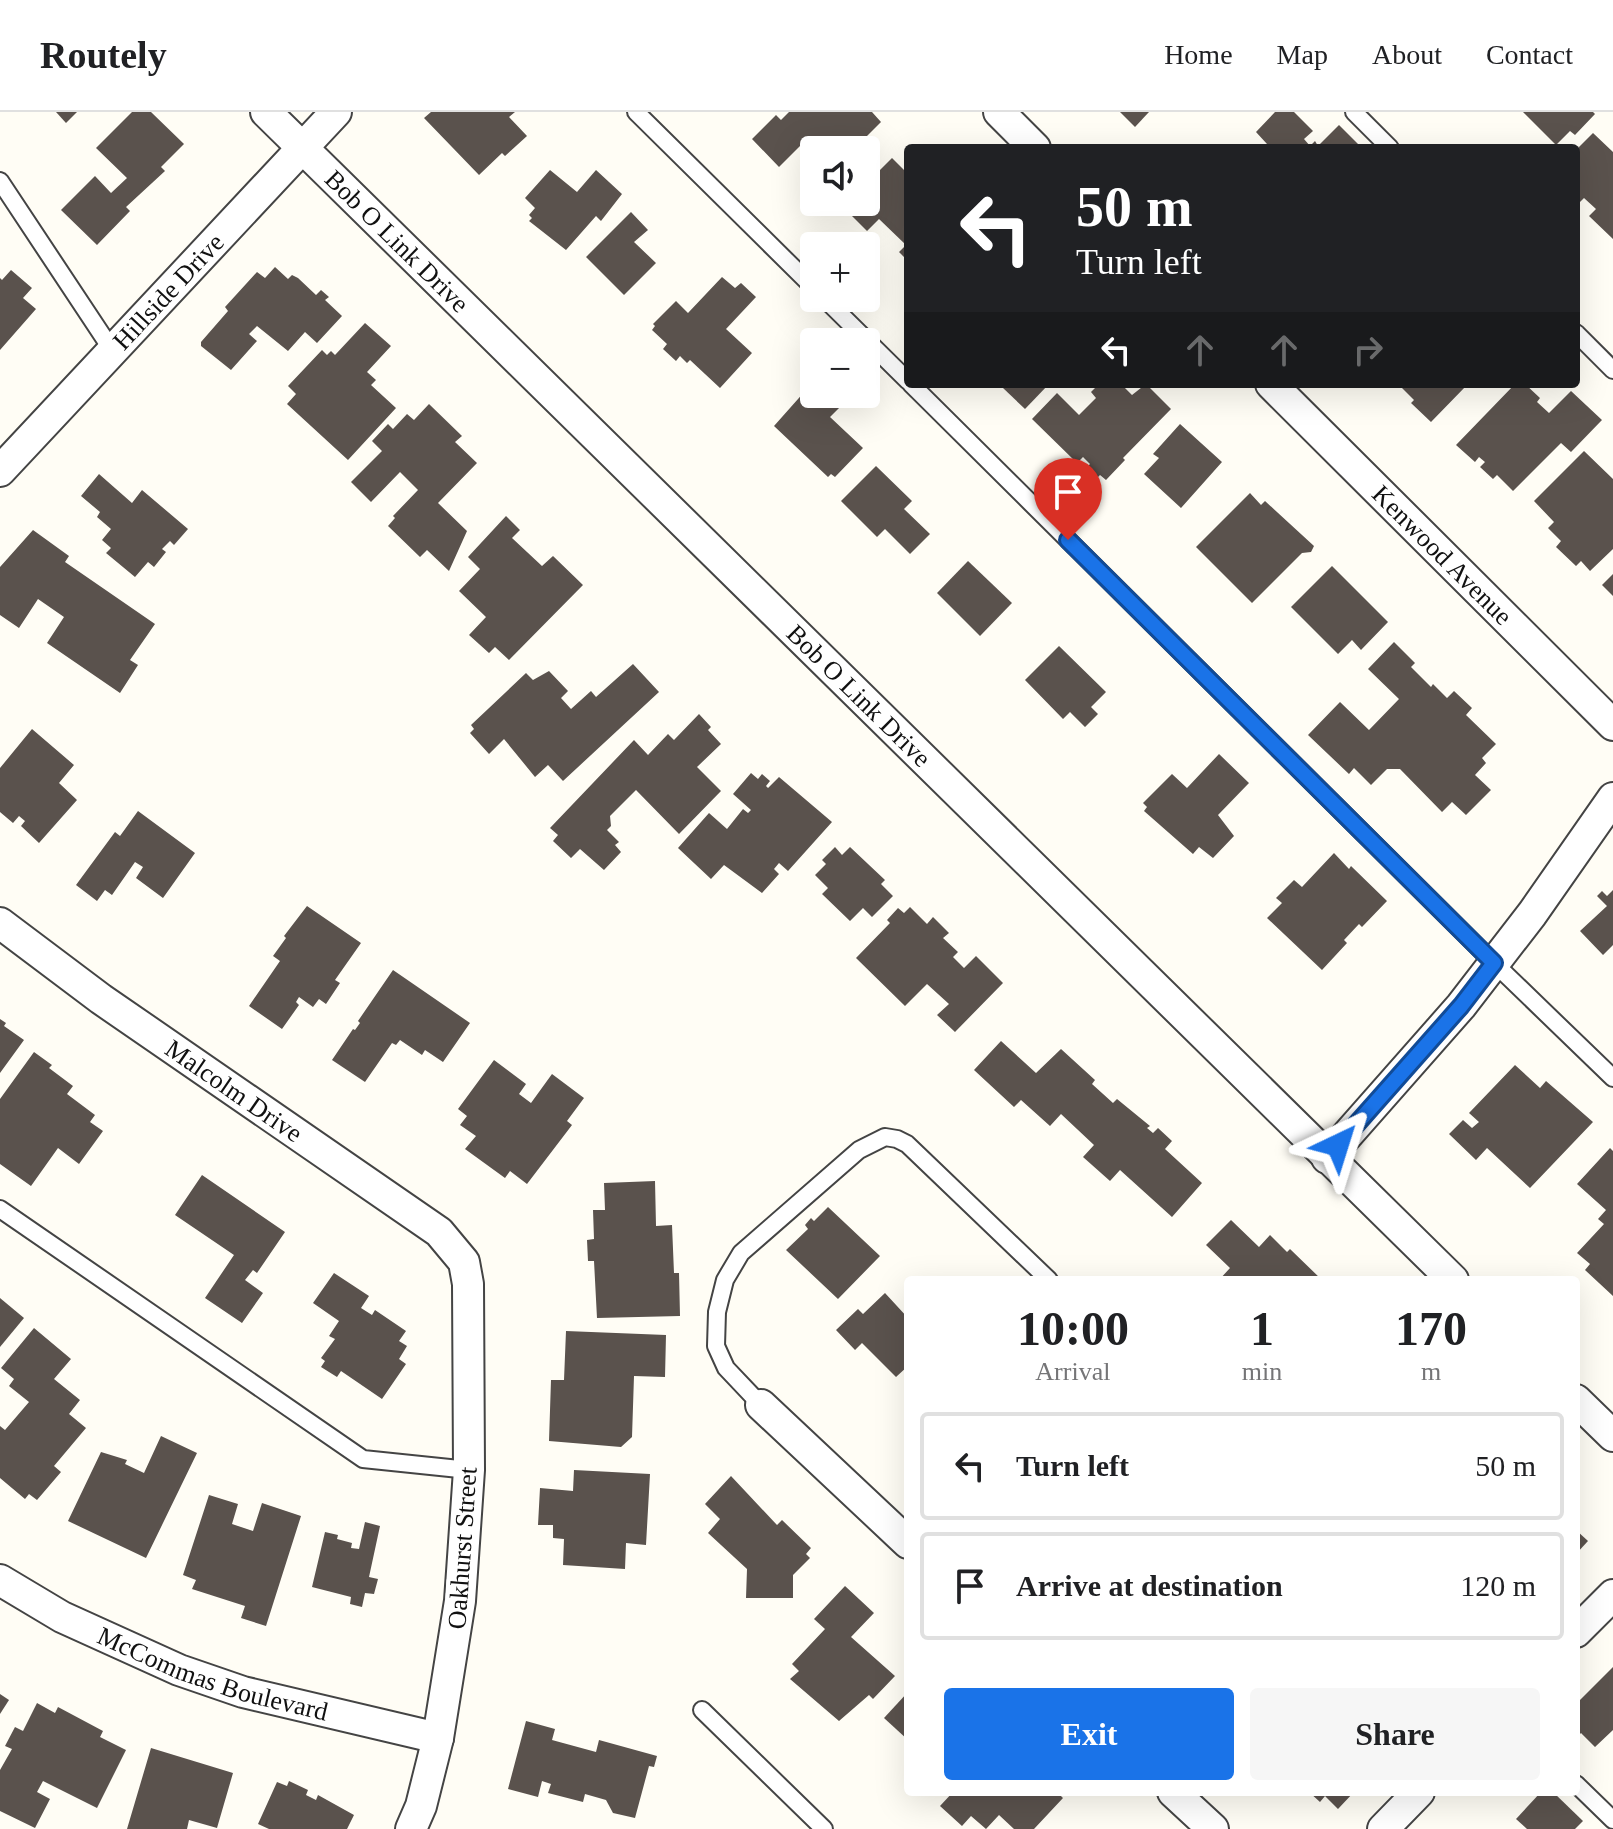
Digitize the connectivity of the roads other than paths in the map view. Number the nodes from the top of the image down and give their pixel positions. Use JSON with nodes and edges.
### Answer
{"nodes":[{"id":1,"x":266,"y":112,"type":"edge"},
{"id":2,"x":336,"y":112,"type":"edge"},
{"id":3,"x":636,"y":112,"type":"edge"},
{"id":4,"x":999,"y":112,"type":"edge"},
{"id":5,"x":1354,"y":112,"type":"edge"},
{"id":6,"x":1031,"y":144,"type":"edge"},
{"id":7,"x":1386,"y":144,"type":"edge"},
{"id":8,"x":304,"y":149,"type":"junction"},
{"id":9,"x":0,"y":181,"type":"edge"},
{"id":10,"x":800,"y":274,"type":"edge"},
{"id":11,"x":838,"y":312,"type":"edge"},
{"id":12,"x":1580,"y":337,"type":"edge"},
{"id":13,"x":112,"y":350,"type":"junction"},
{"id":14,"x":1613,"y":370,"type":"edge"},
{"id":15,"x":904,"y":378,"type":"edge"},
{"id":16,"x":914,"y":388,"type":"edge"},
{"id":17,"x":1275,"y":388,"type":"edge"},
{"id":18,"x":0,"y":471,"type":"edge"},
{"id":19,"x":1613,"y":725,"type":"edge"},
{"id":20,"x":1613,"y":798,"type":"edge"},
{"id":21,"x":0,"y":923,"type":"edge"},
{"id":22,"x":1494,"y":963,"type":"junction"},
{"id":23,"x":1613,"y":1078,"type":"edge"},
{"id":24,"x":1327,"y":1158,"type":"junction"},
{"id":25,"x":0,"y":1209,"type":"edge"},
{"id":26,"x":464,"y":1262,"type":"joint"},
{"id":27,"x":1045,"y":1276,"type":"edge"},
{"id":28,"x":1449,"y":1276,"type":"edge"},
{"id":29,"x":1580,"y":1404,"type":"edge"},
{"id":30,"x":761,"y":1405,"type":"joint"},
{"id":31,"x":1613,"y":1436,"type":"edge"},
{"id":32,"x":469,"y":1470,"type":"junction"},
{"id":33,"x":904,"y":1539,"type":"edge"},
{"id":34,"x":0,"y":1580,"type":"edge"},
{"id":35,"x":1613,"y":1595,"type":"edge"},
{"id":36,"x":1580,"y":1628,"type":"edge"},
{"id":37,"x":702,"y":1710,"type":"dead end"},
{"id":38,"x":438,"y":1738,"type":"junction"},
{"id":39,"x":1580,"y":1788,"type":"edge"},
{"id":40,"x":1177,"y":1796,"type":"edge"},
{"id":41,"x":1415,"y":1796,"type":"edge"},
{"id":42,"x":1613,"y":1820,"type":"edge"},
{"id":43,"x":411,"y":1829,"type":"edge"},
{"id":44,"x":824,"y":1829,"type":"edge"},
{"id":45,"x":1213,"y":1829,"type":"edge"},
{"id":46,"x":1383,"y":1829,"type":"edge"}],
"edges":[{"from":1,"to":8,"type":"street","name":"Bob O Link Drive"},
{"from":2,"to":8,"type":"street","name":"Hillside Drive"},
{"from":3,"to":10,"type":"lane"},
{"from":4,"to":6,"type":"street"},
{"from":5,"to":7,"type":"lane"},
{"from":8,"to":13,"type":"street","name":"Hillside Drive"},
{"from":8,"to":24,"type":"street","name":"Bob O Link Drive"},
{"from":9,"to":13,"type":"lane"},
{"from":11,"to":15,"type":"lane"},
{"from":12,"to":14,"type":"lane"},
{"from":13,"to":18,"type":"street","name":"Hillside Drive"},
{"from":16,"to":22,"type":"lane"},
{"from":17,"to":19,"type":"street","name":"Kenwood Avenue"},
{"from":20,"to":22,"type":"street"},
{"from":21,"to":26,"type":"street","name":"Malcolm Drive"},
{"from":22,"to":23,"type":"lane"},
{"from":22,"to":24,"type":"street"},
{"from":24,"to":28,"type":"street","name":"Bob O Link Drive"},
{"from":25,"to":32,"type":"lane"},
{"from":26,"to":32,"type":"street","name":"Oakhurst Street"},
{"from":27,"to":30,"type":"lane"},
{"from":29,"to":31,"type":"street"},
{"from":30,"to":33,"type":"street"},
{"from":32,"to":38,"type":"street","name":"Oakhurst Street"},
{"from":34,"to":38,"type":"street","name":"McCommas Boulevard"},
{"from":35,"to":36,"type":"street"},
{"from":37,"to":44,"type":"lane"},
{"from":38,"to":43,"type":"street","name":"Oakhurst Street"},
{"from":39,"to":42,"type":"lane"},
{"from":40,"to":45,"type":"street"},
{"from":41,"to":46,"type":"street"}]}
